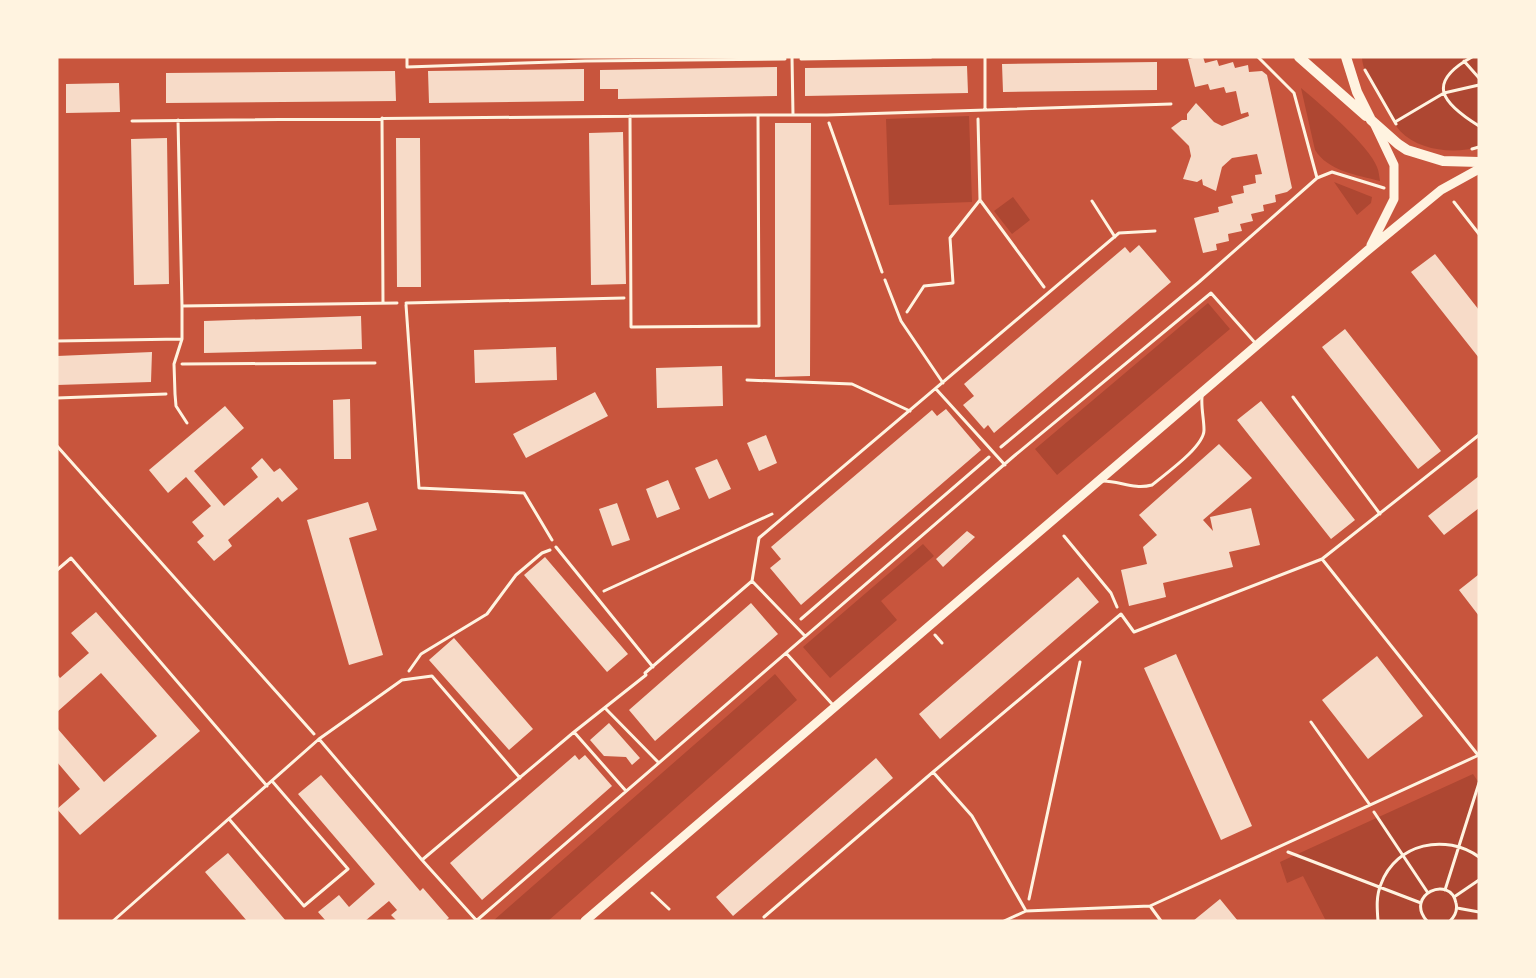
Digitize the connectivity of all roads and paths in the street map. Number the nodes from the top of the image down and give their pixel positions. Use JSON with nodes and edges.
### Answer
{"nodes":[{"id":1,"x":407,"y":57,"type":"edge"},
{"id":2,"x":931,"y":57,"type":"edge"},
{"id":3,"x":985,"y":57,"type":"edge"},
{"id":4,"x":1258,"y":57,"type":"edge"},
{"id":5,"x":1299,"y":57,"type":"edge"},
{"id":6,"x":1346,"y":57,"type":"edge"},
{"id":7,"x":1472,"y":57,"type":"edge"},
{"id":8,"x":792,"y":58,"type":"edge"},
{"id":9,"x":1464,"y":61,"type":"junction"},
{"id":10,"x":1362,"y":65,"type":"dead end"},
{"id":11,"x":1479,"y":78,"type":"edge"},
{"id":12,"x":1479,"y":85,"type":"edge"},
{"id":13,"x":1444,"y":93,"type":"junction"},
{"id":14,"x":1171,"y":104,"type":"dead end"},
{"id":15,"x":977,"y":110,"type":"junction"},
{"id":16,"x":985,"y":110,"type":"junction"},
{"id":17,"x":758,"y":115,"type":"junction"},
{"id":18,"x":793,"y":115,"type":"junction"},
{"id":19,"x":827,"y":115,"type":"junction"},
{"id":20,"x":630,"y":116,"type":"junction"},
{"id":21,"x":382,"y":118,"type":"junction"},
{"id":22,"x":178,"y":120,"type":"junction"},
{"id":23,"x":132,"y":121,"type":"dead end"},
{"id":24,"x":1372,"y":122,"type":"junction"},
{"id":25,"x":1395,"y":122,"type":"junction"},
{"id":26,"x":1479,"y":126,"type":"edge"},
{"id":27,"x":1399,"y":129,"type":"dead end"},
{"id":28,"x":1479,"y":147,"type":"edge"},
{"id":29,"x":1464,"y":150,"type":"dead end"},
{"id":30,"x":1479,"y":162,"type":"edge"},
{"id":31,"x":1479,"y":169,"type":"edge"},
{"id":32,"x":1317,"y":178,"type":"junction"},
{"id":33,"x":1387,"y":189,"type":"dead end"},
{"id":34,"x":980,"y":200,"type":"junction"},
{"id":35,"x":1092,"y":201,"type":"dead end"},
{"id":36,"x":1454,"y":202,"type":"dead end"},
{"id":37,"x":1155,"y":231,"type":"dead end"},
{"id":38,"x":1479,"y":234,"type":"edge"},
{"id":39,"x":1115,"y":237,"type":"junction"},
{"id":40,"x":1368,"y":250,"type":"junction"},
{"id":41,"x":885,"y":280,"type":"joint"},
{"id":42,"x":1048,"y":293,"type":"junction"},
{"id":43,"x":629,"y":298,"type":"junction"},
{"id":44,"x":383,"y":303,"type":"junction"},
{"id":45,"x":397,"y":303,"type":"joint"},
{"id":46,"x":406,"y":303,"type":"junction"},
{"id":47,"x":182,"y":306,"type":"junction"},
{"id":48,"x":901,"y":321,"type":"junction"},
{"id":49,"x":182,"y":339,"type":"junction"},
{"id":50,"x":57,"y":340,"type":"edge"},
{"id":51,"x":1257,"y":345,"type":"junction"},
{"id":52,"x":375,"y":363,"type":"dead end"},
{"id":53,"x":174,"y":364,"type":"junction"},
{"id":54,"x":747,"y":380,"type":"dead end"},
{"id":55,"x":943,"y":383,"type":"junction"},
{"id":56,"x":936,"y":389,"type":"junction"},
{"id":57,"x":1203,"y":391,"type":"junction"},
{"id":58,"x":175,"y":394,"type":"junction"},
{"id":59,"x":1293,"y":397,"type":"dead end"},
{"id":60,"x":57,"y":398,"type":"edge"},
{"id":61,"x":910,"y":411,"type":"junction"},
{"id":62,"x":187,"y":423,"type":"dead end"},
{"id":63,"x":1479,"y":435,"type":"edge"},
{"id":64,"x":57,"y":446,"type":"edge"},
{"id":65,"x":995,"y":453,"type":"junction"},
{"id":66,"x":1005,"y":465,"type":"junction"},
{"id":67,"x":1098,"y":481,"type":"junction"},
{"id":68,"x":776,"y":512,"type":"dead end"},
{"id":69,"x":1380,"y":514,"type":"junction"},
{"id":70,"x":1064,"y":536,"type":"dead end"},
{"id":71,"x":556,"y":547,"type":"junction"},
{"id":72,"x":1322,"y":559,"type":"junction"},
{"id":73,"x":57,"y":570,"type":"edge"},
{"id":74,"x":752,"y":581,"type":"junction"},
{"id":75,"x":597,"y":595,"type":"junction"},
{"id":76,"x":1121,"y":614,"type":"junction"},
{"id":77,"x":795,"y":624,"type":"junction"},
{"id":78,"x":806,"y":636,"type":"junction"},
{"id":79,"x":1083,"y":646,"type":"junction"},
{"id":80,"x":786,"y":653,"type":"junction"},
{"id":81,"x":653,"y":667,"type":"junction"},
{"id":82,"x":402,"y":680,"type":"junction"},
{"id":83,"x":834,"y":707,"type":"junction"},
{"id":84,"x":605,"y":708,"type":"junction"},
{"id":85,"x":1311,"y":722,"type":"dead end"},
{"id":86,"x":574,"y":732,"type":"junction"},
{"id":87,"x":319,"y":739,"type":"junction"},
{"id":88,"x":1478,"y":755,"type":"edge"},
{"id":89,"x":658,"y":763,"type":"junction"},
{"id":90,"x":933,"y":772,"type":"junction"},
{"id":91,"x":520,"y":778,"type":"junction"},
{"id":92,"x":273,"y":781,"type":"junction"},
{"id":93,"x":1479,"y":783,"type":"edge"},
{"id":94,"x":267,"y":786,"type":"junction"},
{"id":95,"x":627,"y":791,"type":"junction"},
{"id":96,"x":1370,"y":805,"type":"junction"},
{"id":97,"x":230,"y":819,"type":"junction"},
{"id":98,"x":1460,"y":847,"type":"junction"},
{"id":99,"x":1278,"y":848,"type":"junction"},
{"id":100,"x":1403,"y":856,"type":"junction"},
{"id":101,"x":1479,"y":857,"type":"edge"},
{"id":102,"x":422,"y":860,"type":"junction"},
{"id":103,"x":1479,"y":880,"type":"edge"},
{"id":104,"x":1380,"y":888,"type":"junction"},
{"id":105,"x":1445,"y":890,"type":"junction"},
{"id":106,"x":1428,"y":892,"type":"junction"},
{"id":107,"x":652,"y":893,"type":"dead end"},
{"id":108,"x":1454,"y":897,"type":"junction"},
{"id":109,"x":1421,"y":903,"type":"junction"},
{"id":110,"x":1150,"y":906,"type":"junction"},
{"id":111,"x":1457,"y":908,"type":"junction"},
{"id":112,"x":669,"y":909,"type":"dead end"},
{"id":113,"x":1026,"y":911,"type":"junction"},
{"id":114,"x":1479,"y":912,"type":"edge"},
{"id":115,"x":764,"y":917,"type":"dead end"},
{"id":116,"x":1425,"y":920,"type":"edge"},
{"id":117,"x":113,"y":921,"type":"edge"},
{"id":118,"x":477,"y":921,"type":"edge"},
{"id":119,"x":585,"y":921,"type":"edge"},
{"id":120,"x":1004,"y":921,"type":"edge"},
{"id":121,"x":1161,"y":921,"type":"edge"},
{"id":122,"x":1378,"y":921,"type":"edge"},
{"id":123,"x":1450,"y":921,"type":"edge"}],
"edges":[{"from":1,"to":8,"type":"path"},
{"from":2,"to":8,"type":"path"},
{"from":3,"to":16,"type":"lane"},
{"from":4,"to":32,"type":"path"},
{"from":5,"to":24,"type":"main road"},
{"from":6,"to":24,"type":"main road"},
{"from":7,"to":9,"type":"path"},
{"from":8,"to":18,"type":"lane"},
{"from":9,"to":11,"type":"path"},
{"from":9,"to":13,"type":"path"},
{"from":10,"to":25,"type":"path"},
{"from":12,"to":13,"type":"path"},
{"from":13,"to":25,"type":"path"},
{"from":13,"to":26,"type":"path"},
{"from":14,"to":16,"type":"lane"},
{"from":15,"to":16,"type":"lane"},
{"from":15,"to":19,"type":"lane"},
{"from":15,"to":34,"type":"path"},
{"from":17,"to":18,"type":"lane"},
{"from":17,"to":20,"type":"lane"},
{"from":17,"to":43,"type":"lane"},
{"from":18,"to":19,"type":"lane"},
{"from":19,"to":41,"type":"path"},
{"from":20,"to":21,"type":"lane"},
{"from":20,"to":43,"type":"lane"},
{"from":21,"to":22,"type":"lane"},
{"from":21,"to":44,"type":"lane"},
{"from":22,"to":23,"type":"lane"},
{"from":22,"to":47,"type":"lane"},
{"from":24,"to":30,"type":"main road"},
{"from":24,"to":40,"type":"main road"},
{"from":25,"to":27,"type":"path"},
{"from":28,"to":29,"type":"path"},
{"from":31,"to":40,"type":"main road"},
{"from":32,"to":33,"type":"path"},
{"from":32,"to":65,"type":"path"},
{"from":34,"to":42,"type":"path"},
{"from":34,"to":48,"type":"path"},
{"from":35,"to":39,"type":"lane"},
{"from":36,"to":38,"type":"path"},
{"from":37,"to":39,"type":"lane"},
{"from":39,"to":42,"type":"lane"},
{"from":40,"to":51,"type":"main road"},
{"from":41,"to":48,"type":"lane"},
{"from":42,"to":55,"type":"lane"},
{"from":43,"to":46,"type":"path"},
{"from":44,"to":45,"type":"lane"},
{"from":44,"to":47,"type":"lane"},
{"from":45,"to":46,"type":"path"},
{"from":46,"to":71,"type":"path"},
{"from":47,"to":49,"type":"lane"},
{"from":48,"to":55,"type":"lane"},
{"from":49,"to":50,"type":"lane"},
{"from":49,"to":53,"type":"lane"},
{"from":51,"to":57,"type":"main road"},
{"from":51,"to":66,"type":"lane"},
{"from":52,"to":53,"type":"path"},
{"from":53,"to":58,"type":"lane"},
{"from":54,"to":61,"type":"lane"},
{"from":55,"to":56,"type":"lane"},
{"from":56,"to":61,"type":"lane"},
{"from":56,"to":65,"type":"lane"},
{"from":57,"to":67,"type":"main road"},
{"from":57,"to":67,"type":"lane"},
{"from":58,"to":60,"type":"path"},
{"from":58,"to":62,"type":"lane"},
{"from":59,"to":69,"type":"lane"},
{"from":61,"to":74,"type":"lane"},
{"from":63,"to":69,"type":"lane"},
{"from":64,"to":87,"type":"path"},
{"from":65,"to":66,"type":"lane"},
{"from":65,"to":77,"type":"path"},
{"from":66,"to":78,"type":"lane"},
{"from":67,"to":83,"type":"main road"},
{"from":68,"to":75,"type":"path"},
{"from":69,"to":72,"type":"lane"},
{"from":70,"to":76,"type":"path"},
{"from":71,"to":75,"type":"lane"},
{"from":71,"to":82,"type":"path"},
{"from":72,"to":76,"type":"lane"},
{"from":72,"to":88,"type":"lane"},
{"from":73,"to":94,"type":"lane"},
{"from":74,"to":77,"type":"lane"},
{"from":74,"to":81,"type":"lane"},
{"from":75,"to":81,"type":"lane"},
{"from":76,"to":79,"type":"lane"},
{"from":77,"to":78,"type":"lane"},
{"from":78,"to":80,"type":"lane"},
{"from":79,"to":90,"type":"lane"},
{"from":79,"to":113,"type":"path"},
{"from":80,"to":83,"type":"lane"},
{"from":80,"to":89,"type":"lane"},
{"from":81,"to":84,"type":"lane"},
{"from":82,"to":87,"type":"lane"},
{"from":82,"to":91,"type":"lane"},
{"from":83,"to":119,"type":"main road"},
{"from":84,"to":86,"type":"lane"},
{"from":84,"to":89,"type":"lane"},
{"from":85,"to":96,"type":"lane"},
{"from":86,"to":91,"type":"lane"},
{"from":86,"to":95,"type":"lane"},
{"from":87,"to":92,"type":"lane"},
{"from":87,"to":102,"type":"lane"},
{"from":88,"to":96,"type":"lane"},
{"from":89,"to":95,"type":"lane"},
{"from":90,"to":113,"type":"lane"},
{"from":90,"to":115,"type":"lane"},
{"from":91,"to":102,"type":"lane"},
{"from":92,"to":94,"type":"lane"},
{"from":92,"to":97,"type":"lane"},
{"from":93,"to":98,"type":"path"},
{"from":94,"to":97,"type":"lane"},
{"from":95,"to":118,"type":"lane"},
{"from":96,"to":99,"type":"lane"},
{"from":96,"to":100,"type":"path"},
{"from":97,"to":117,"type":"lane"},
{"from":98,"to":100,"type":"path"},
{"from":98,"to":101,"type":"path"},
{"from":98,"to":105,"type":"path"},
{"from":99,"to":104,"type":"path"},
{"from":99,"to":110,"type":"lane"},
{"from":100,"to":104,"type":"path"},
{"from":100,"to":106,"type":"path"},
{"from":102,"to":118,"type":"lane"},
{"from":103,"to":108,"type":"path"},
{"from":104,"to":109,"type":"path"},
{"from":104,"to":122,"type":"path"},
{"from":105,"to":106,"type":"path"},
{"from":105,"to":108,"type":"path"},
{"from":106,"to":109,"type":"path"},
{"from":107,"to":112,"type":"path"},
{"from":108,"to":111,"type":"path"},
{"from":109,"to":116,"type":"path"},
{"from":110,"to":113,"type":"lane"},
{"from":110,"to":121,"type":"lane"},
{"from":111,"to":114,"type":"path"},
{"from":111,"to":123,"type":"path"},
{"from":113,"to":120,"type":"lane"}]}
